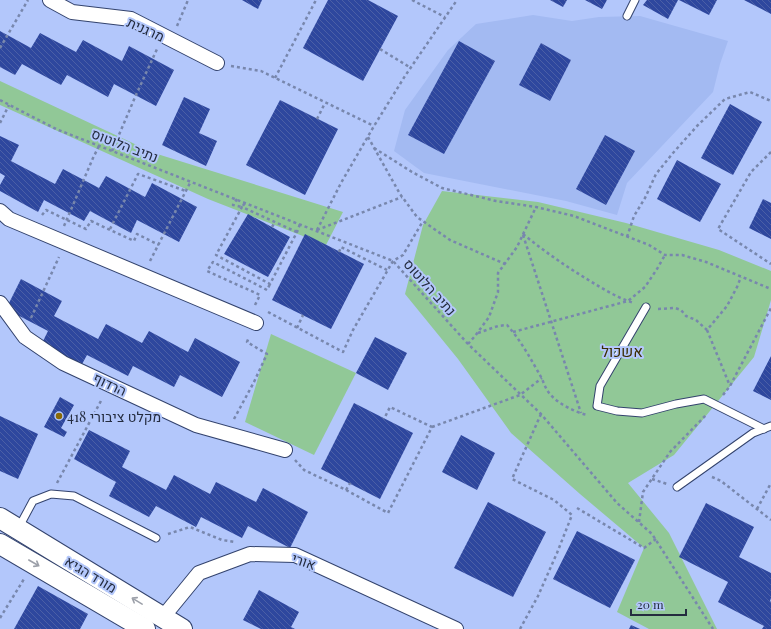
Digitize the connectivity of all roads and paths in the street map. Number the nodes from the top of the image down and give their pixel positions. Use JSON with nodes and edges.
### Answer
{"nodes":[{"id":1,"x":28,"y":0,"type":"edge"},
{"id":2,"x":50,"y":0,"type":"edge"},
{"id":3,"x":188,"y":0,"type":"edge"},
{"id":4,"x":316,"y":0,"type":"edge"},
{"id":5,"x":412,"y":0,"type":"edge"},
{"id":6,"x":457,"y":0,"type":"edge"},
{"id":7,"x":635,"y":0,"type":"edge"},
{"id":8,"x":627,"y":16,"type":"dead end"},
{"id":9,"x":445,"y":17,"type":"junction"},
{"id":10,"x":167,"y":37,"type":"junction"},
{"id":11,"x":0,"y":48,"type":"edge"},
{"id":12,"x":380,"y":49,"type":"dead end"},
{"id":13,"x":217,"y":63,"type":"joint"},
{"id":14,"x":411,"y":68,"type":"junction"},
{"id":15,"x":275,"y":78,"type":"junction"},
{"id":16,"x":0,"y":100,"type":"edge"},
{"id":17,"x":771,"y":101,"type":"edge"},
{"id":18,"x":325,"y":103,"type":"junction"},
{"id":19,"x":9,"y":105,"type":"junction"},
{"id":20,"x":317,"y":119,"type":"dead end"},
{"id":21,"x":0,"y":123,"type":"edge"},
{"id":22,"x":374,"y":126,"type":"junction"},
{"id":23,"x":368,"y":136,"type":"junction"},
{"id":24,"x":100,"y":146,"type":"junction"},
{"id":25,"x":374,"y":148,"type":"junction"},
{"id":26,"x":112,"y":151,"type":"junction"},
{"id":27,"x":771,"y":152,"type":"edge"},
{"id":28,"x":191,"y":181,"type":"junction"},
{"id":29,"x":186,"y":190,"type":"junction"},
{"id":30,"x":402,"y":197,"type":"junction"},
{"id":31,"x":237,"y":199,"type":"junction"},
{"id":32,"x":245,"y":203,"type":"junction"},
{"id":33,"x":242,"y":207,"type":"junction"},
{"id":34,"x":536,"y":207,"type":"junction"},
{"id":35,"x":0,"y":211,"type":"edge"},
{"id":36,"x":41,"y":219,"type":"dead end"},
{"id":37,"x":66,"y":220,"type":"junction"},
{"id":38,"x":423,"y":221,"type":"junction"},
{"id":39,"x":275,"y":222,"type":"junction"},
{"id":40,"x":300,"y":224,"type":"junction"},
{"id":41,"x":272,"y":227,"type":"dead end"},
{"id":42,"x":110,"y":229,"type":"junction"},
{"id":43,"x":317,"y":230,"type":"junction"},
{"id":44,"x":297,"y":232,"type":"junction"},
{"id":45,"x":523,"y":234,"type":"junction"},
{"id":46,"x":627,"y":237,"type":"junction"},
{"id":47,"x":66,"y":242,"type":"junction"},
{"id":48,"x":339,"y":252,"type":"dead end"},
{"id":49,"x":665,"y":255,"type":"junction"},
{"id":50,"x":393,"y":261,"type":"junction"},
{"id":51,"x":505,"y":264,"type":"junction"},
{"id":52,"x":771,"y":264,"type":"edge"},
{"id":53,"x":387,"y":270,"type":"junction"},
{"id":54,"x":741,"y":277,"type":"junction"},
{"id":55,"x":270,"y":284,"type":"junction"},
{"id":56,"x":771,"y":289,"type":"edge"},
{"id":57,"x":628,"y":302,"type":"junction"},
{"id":58,"x":0,"y":303,"type":"edge"},
{"id":59,"x":646,"y":307,"type":"junction"},
{"id":60,"x":771,"y":308,"type":"edge"},
{"id":61,"x":265,"y":310,"type":"dead end"},
{"id":62,"x":303,"y":316,"type":"dead end"},
{"id":63,"x":252,"y":321,"type":"junction"},
{"id":64,"x":551,"y":322,"type":"junction"},
{"id":65,"x":297,"y":328,"type":"junction"},
{"id":66,"x":707,"y":330,"type":"junction"},
{"id":67,"x":514,"y":332,"type":"junction"},
{"id":68,"x":478,"y":333,"type":"junction"},
{"id":69,"x":25,"y":338,"type":"junction"},
{"id":70,"x":468,"y":344,"type":"junction"},
{"id":71,"x":542,"y":378,"type":"junction"},
{"id":72,"x":109,"y":384,"type":"junction"},
{"id":73,"x":520,"y":395,"type":"junction"},
{"id":74,"x":564,"y":405,"type":"dead end"},
{"id":75,"x":711,"y":410,"type":"dead end"},
{"id":76,"x":541,"y":414,"type":"junction"},
{"id":77,"x":581,"y":414,"type":"dead end"},
{"id":78,"x":384,"y":419,"type":"dead end"},
{"id":79,"x":432,"y":427,"type":"junction"},
{"id":80,"x":768,"y":428,"type":"edge"},
{"id":81,"x":227,"y":433,"type":"junction"},
{"id":82,"x":285,"y":450,"type":"dead end"},
{"id":83,"x":304,"y":470,"type":"dead end"},
{"id":84,"x":721,"y":482,"type":"dead end"},
{"id":85,"x":350,"y":483,"type":"dead end"},
{"id":86,"x":771,"y":483,"type":"edge"},
{"id":87,"x":676,"y":487,"type":"dead end"},
{"id":88,"x":346,"y":490,"type":"junction"},
{"id":89,"x":52,"y":494,"type":"junction"},
{"id":90,"x":577,"y":508,"type":"dead end"},
{"id":91,"x":757,"y":509,"type":"junction"},
{"id":92,"x":0,"y":518,"type":"edge"},
{"id":93,"x":771,"y":520,"type":"edge"},
{"id":94,"x":639,"y":522,"type":"junction"},
{"id":95,"x":17,"y":529,"type":"junction"},
{"id":96,"x":156,"y":538,"type":"joint"},
{"id":97,"x":656,"y":539,"type":"junction"},
{"id":98,"x":236,"y":542,"type":"dead end"},
{"id":99,"x":0,"y":544,"type":"edge"},
{"id":100,"x":34,"y":564,"type":"junction"},
{"id":101,"x":163,"y":617,"type":"junction"},
{"id":102,"x":0,"y":618,"type":"edge"},
{"id":103,"x":145,"y":629,"type":"edge"},
{"id":104,"x":182,"y":629,"type":"edge"},
{"id":105,"x":456,"y":629,"type":"edge"},
{"id":106,"x":520,"y":629,"type":"edge"},
{"id":107,"x":713,"y":629,"type":"edge"}],
"edges":[{"from":1,"to":11,"type":"path"},
{"from":2,"to":10,"type":"street","name":"מרגנית"},
{"from":3,"to":10,"type":"path"},
{"from":4,"to":15,"type":"path"},
{"from":5,"to":9,"type":"path"},
{"from":6,"to":9,"type":"path"},
{"from":7,"to":8,"type":"lane"},
{"from":9,"to":14,"type":"path"},
{"from":10,"to":13,"type":"street","name":"מרגנית"},
{"from":10,"to":26,"type":"path"},
{"from":12,"to":14,"type":"path"},
{"from":13,"to":15,"type":"path"},
{"from":14,"to":22,"type":"path"},
{"from":15,"to":18,"type":"path"},
{"from":16,"to":19,"type":"path","name":"נתיב הלוטוס"},
{"from":17,"to":46,"type":"path"},
{"from":18,"to":20,"type":"path"},
{"from":18,"to":22,"type":"path"},
{"from":19,"to":21,"type":"path"},
{"from":19,"to":24,"type":"path","name":"נתיב הלוטוס"},
{"from":22,"to":23,"type":"path"},
{"from":23,"to":25,"type":"path"},
{"from":23,"to":43,"type":"path"},
{"from":24,"to":26,"type":"path","name":"נתיב הלוטוס"},
{"from":24,"to":37,"type":"path"},
{"from":25,"to":30,"type":"path"},
{"from":25,"to":34,"type":"path"},
{"from":26,"to":28,"type":"path","name":"נתיב הלוטוס"},
{"from":27,"to":52,"type":"path"},
{"from":28,"to":29,"type":"path"},
{"from":28,"to":31,"type":"path","name":"נתיב הלוטוס"},
{"from":29,"to":42,"type":"path"},
{"from":29,"to":42,"type":"path"},
{"from":30,"to":38,"type":"path"},
{"from":30,"to":43,"type":"path"},
{"from":31,"to":32,"type":"path","name":"נתיב הלוטוס"},
{"from":31,"to":33,"type":"path"},
{"from":32,"to":33,"type":"path"},
{"from":32,"to":40,"type":"path","name":"נתיב הלוטוס"},
{"from":33,"to":39,"type":"path"},
{"from":33,"to":55,"type":"path"},
{"from":34,"to":45,"type":"path"},
{"from":34,"to":46,"type":"path"},
{"from":35,"to":47,"type":"street"},
{"from":36,"to":37,"type":"path"},
{"from":37,"to":42,"type":"path"},
{"from":38,"to":50,"type":"path"},
{"from":38,"to":51,"type":"path"},
{"from":39,"to":41,"type":"path"},
{"from":39,"to":44,"type":"path"},
{"from":40,"to":43,"type":"path","name":"נתיב הלוטוס"},
{"from":40,"to":44,"type":"path"},
{"from":43,"to":50,"type":"path","name":"נתיב הלוטוס"},
{"from":44,"to":55,"type":"path"},
{"from":45,"to":51,"type":"path"},
{"from":45,"to":57,"type":"path"},
{"from":45,"to":64,"type":"path"},
{"from":46,"to":49,"type":"path"},
{"from":47,"to":63,"type":"street"},
{"from":47,"to":69,"type":"path"},
{"from":48,"to":53,"type":"path"},
{"from":49,"to":54,"type":"path"},
{"from":49,"to":57,"type":"path"},
{"from":50,"to":53,"type":"path"},
{"from":50,"to":70,"type":"path","name":"נתיב הלוטוס"},
{"from":51,"to":68,"type":"path"},
{"from":53,"to":65,"type":"path"},
{"from":54,"to":56,"type":"path"},
{"from":54,"to":66,"type":"path"},
{"from":55,"to":63,"type":"path"},
{"from":57,"to":59,"type":"path"},
{"from":57,"to":64,"type":"path"},
{"from":58,"to":69,"type":"street","name":"הרדוף"},
{"from":59,"to":66,"type":"path"},
{"from":59,"to":80,"type":"lane"},
{"from":60,"to":66,"type":"path"},
{"from":61,"to":65,"type":"path"},
{"from":62,"to":65,"type":"path"},
{"from":63,"to":81,"type":"path"},
{"from":64,"to":67,"type":"path"},
{"from":64,"to":77,"type":"path"},
{"from":67,"to":68,"type":"path"},
{"from":67,"to":71,"type":"path"},
{"from":68,"to":70,"type":"path"},
{"from":69,"to":72,"type":"street","name":"הרדוף"},
{"from":70,"to":73,"type":"path","name":"נתיב הלוטוס"},
{"from":71,"to":73,"type":"path"},
{"from":71,"to":74,"type":"path"},
{"from":72,"to":81,"type":"street","name":"הרדוף"},
{"from":72,"to":89,"type":"path"},
{"from":73,"to":76,"type":"path","name":"נתיב הלוטוס"},
{"from":73,"to":79,"type":"path"},
{"from":75,"to":94,"type":"path"},
{"from":76,"to":94,"type":"path","name":"נתיב הלוטוס"},
{"from":76,"to":106,"type":"path"},
{"from":78,"to":79,"type":"path"},
{"from":79,"to":88,"type":"path"},
{"from":80,"to":87,"type":"lane"},
{"from":81,"to":82,"type":"street","name":"הרדוף"},
{"from":83,"to":88,"type":"path"},
{"from":84,"to":91,"type":"path"},
{"from":85,"to":88,"type":"path"},
{"from":86,"to":91,"type":"path"},
{"from":89,"to":95,"type":"lane"},
{"from":89,"to":96,"type":"lane"},
{"from":90,"to":97,"type":"path"},
{"from":91,"to":93,"type":"path"},
{"from":92,"to":95,"type":"street","name":"מורד הגיא"},
{"from":94,"to":97,"type":"path","name":"נתיב הלוטוס"},
{"from":101,"to":95,"type":"street","name":"מורד הגיא","one_way":true},
{"from":96,"to":98,"type":"path"},
{"from":97,"to":107,"type":"path","name":"נתיב הלוטוס"},
{"from":99,"to":100,"type":"street","name":"מורד הגיא","one_way":true},
{"from":100,"to":102,"type":"path"},
{"from":100,"to":103,"type":"street","name":"מורד הגיא"},
{"from":101,"to":104,"type":"street","name":"מורד הגיא"},
{"from":101,"to":105,"type":"street","name":"אורי"}]}
